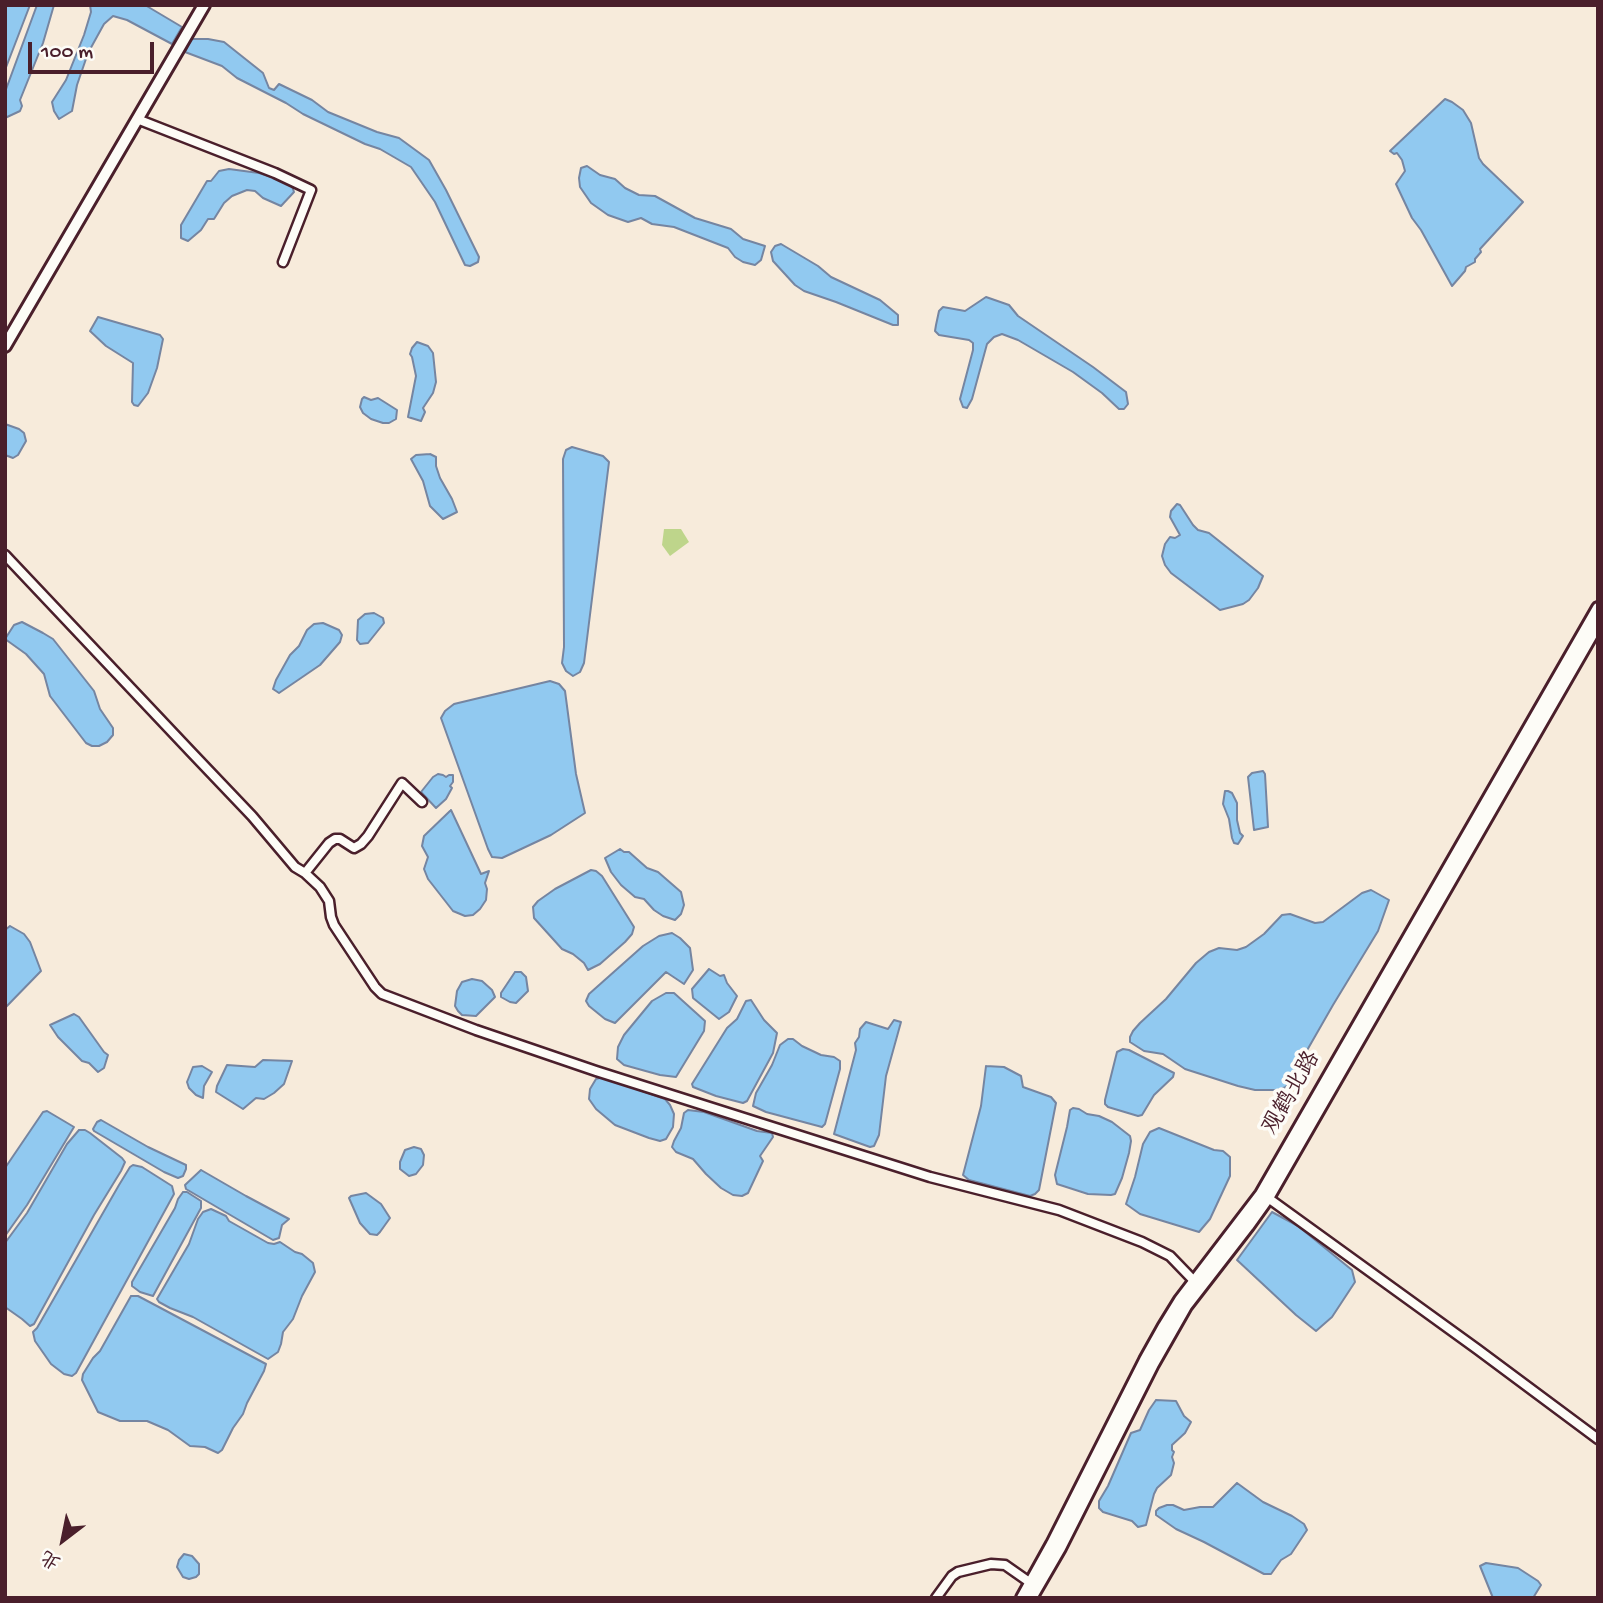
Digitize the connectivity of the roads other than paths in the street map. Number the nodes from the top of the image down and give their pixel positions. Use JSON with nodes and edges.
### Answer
{"nodes":[{"id":1,"x":204,"y":5,"type":"edge"},
{"id":2,"x":137,"y":119,"type":"junction"},
{"id":3,"x":282,"y":262,"type":"dead end"},
{"id":4,"x":5,"y":346,"type":"edge"},
{"id":5,"x":5,"y":555,"type":"edge"},
{"id":6,"x":1598,"y":608,"type":"edge"},
{"id":7,"x":1598,"y":624,"type":"edge"},
{"id":8,"x":422,"y":802,"type":"dead end"},
{"id":9,"x":305,"y":873,"type":"junction"},
{"id":10,"x":1265,"y":1196,"type":"junction"},
{"id":11,"x":1197,"y":1284,"type":"junction"},
{"id":12,"x":1598,"y":1439,"type":"edge"},
{"id":13,"x":1033,"y":1589,"type":"edge"},
{"id":14,"x":936,"y":1598,"type":"edge"},
{"id":15,"x":1022,"y":1598,"type":"edge"}],
"edges":[{"from":1,"to":2,"type":"street"},
{"from":2,"to":3,"type":"street"},
{"from":2,"to":4,"type":"street"},
{"from":5,"to":9,"type":"street"},
{"from":6,"to":10,"type":"street","name":"观鹤北路"},
{"from":7,"to":10,"type":"street","name":"观鹤北路"},
{"from":8,"to":9,"type":"street"},
{"from":9,"to":11,"type":"street"},
{"from":10,"to":11,"type":"street","name":"观鹤北路"},
{"from":10,"to":12,"type":"street"},
{"from":11,"to":13,"type":"street","name":"观鹤北路"},
{"from":13,"to":14,"type":"street"},
{"from":13,"to":15,"type":"street","name":"观鹤北路"}]}
